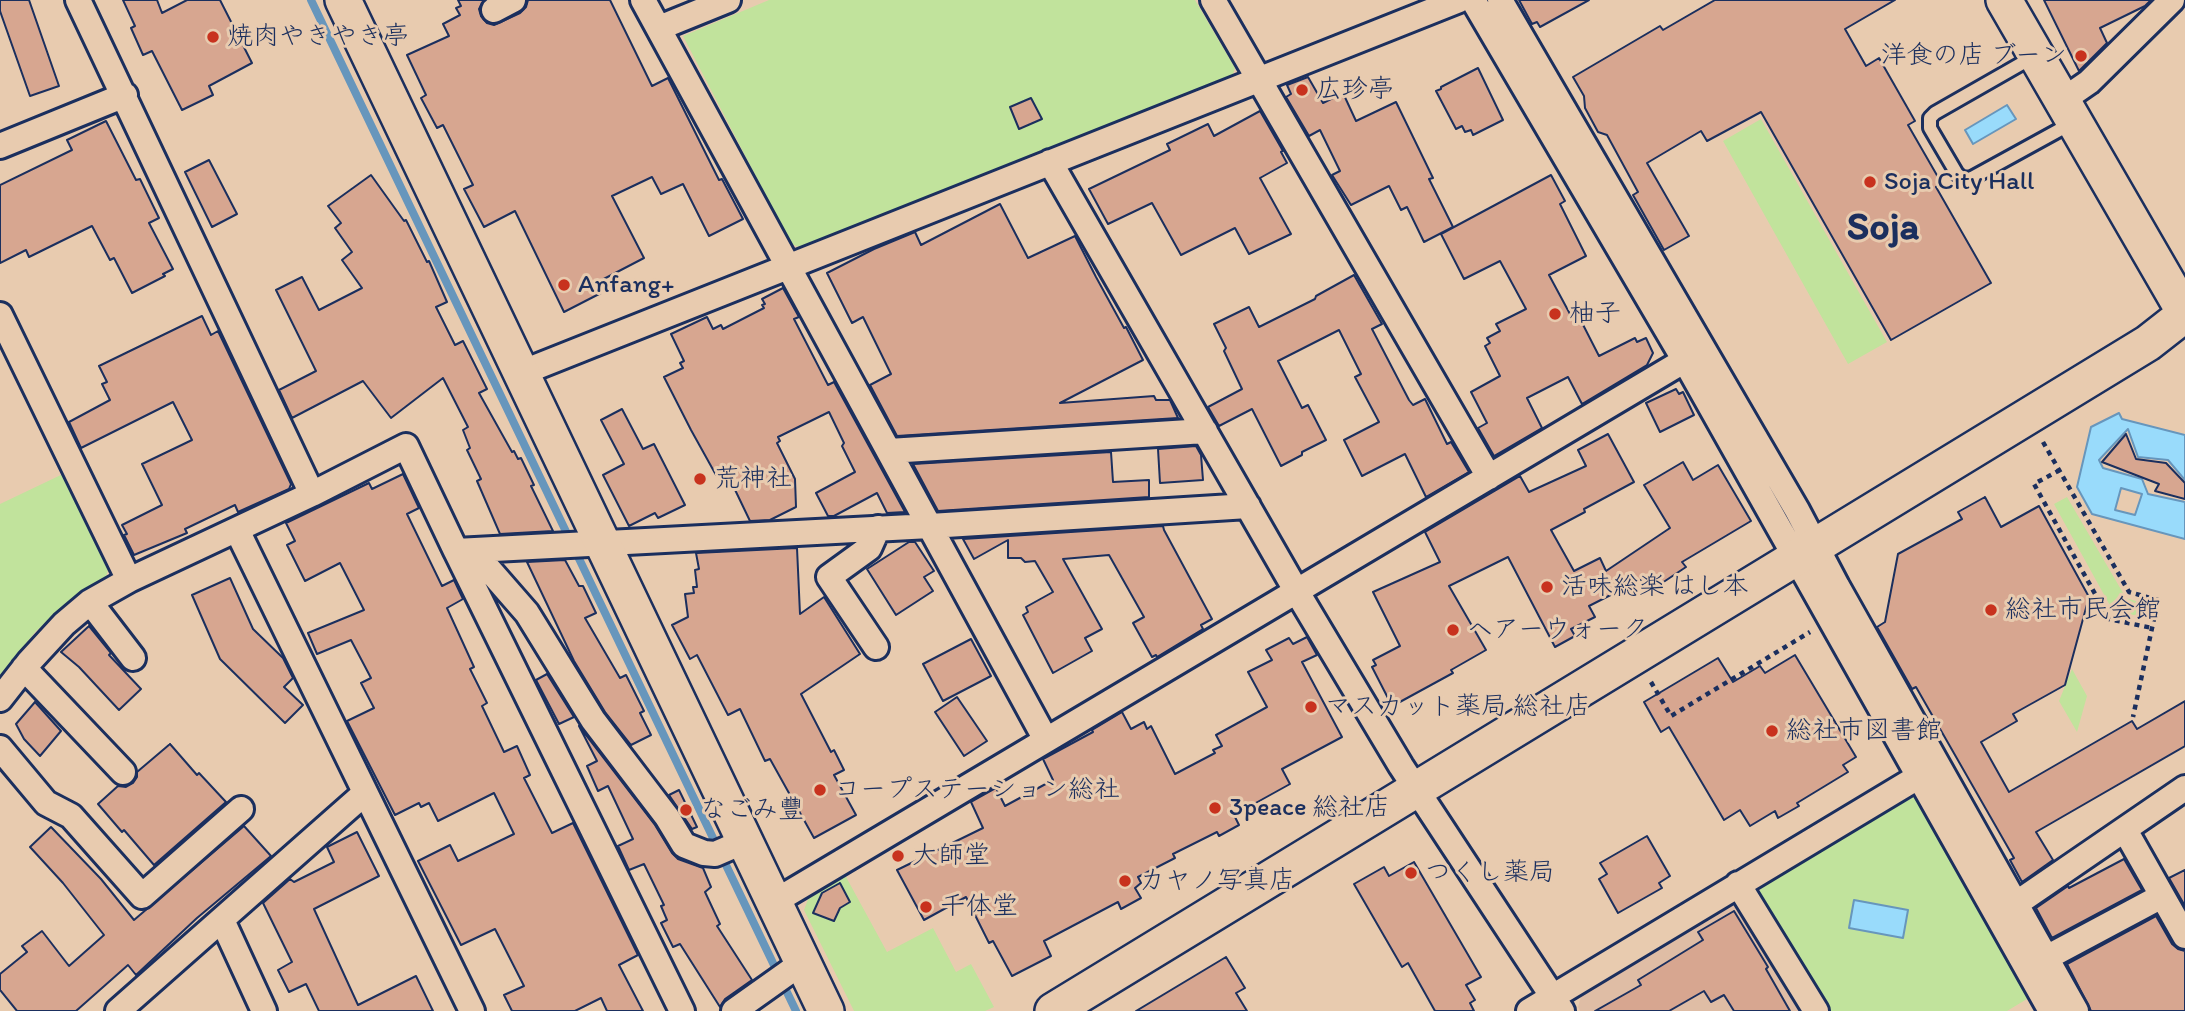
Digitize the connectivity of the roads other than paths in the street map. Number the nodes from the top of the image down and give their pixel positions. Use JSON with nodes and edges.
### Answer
{"nodes":[{"id":1,"x":78,"y":0,"type":"edge"},
{"id":2,"x":343,"y":0,"type":"edge"},
{"id":3,"x":643,"y":0,"type":"edge"},
{"id":4,"x":728,"y":0,"type":"edge"},
{"id":5,"x":1213,"y":0,"type":"edge"},
{"id":6,"x":1459,"y":0,"type":"edge"},
{"id":7,"x":1473,"y":0,"type":"edge"},
{"id":8,"x":1500,"y":0,"type":"edge"},
{"id":9,"x":2004,"y":0,"type":"edge"},
{"id":10,"x":2172,"y":0,"type":"edge"},
{"id":11,"x":659,"y":29,"type":"junction"},
{"id":12,"x":2037,"y":55,"type":"junction"},
{"id":13,"x":1260,"y":79,"type":"junction"},
{"id":14,"x":125,"y":95,"type":"junction"},
{"id":15,"x":2069,"y":111,"type":"junction"},
{"id":16,"x":0,"y":146,"type":"edge"},
{"id":17,"x":1050,"y":162,"type":"junction"},
{"id":18,"x":789,"y":267,"type":"junction"},
{"id":19,"x":2185,"y":314,"type":"edge"},
{"id":20,"x":0,"y":315,"type":"edge"},
{"id":21,"x":1694,"y":355,"type":"junction"},
{"id":22,"x":521,"y":373,"type":"junction"},
{"id":23,"x":1205,"y":431,"type":"junction"},
{"id":24,"x":889,"y":451,"type":"junction"},
{"id":25,"x":1489,"y":477,"type":"junction"},
{"id":26,"x":312,"y":494,"type":"junction"},
{"id":27,"x":1248,"y":506,"type":"junction"},
{"id":28,"x":930,"y":526,"type":"junction"},
{"id":29,"x":878,"y":528,"type":"junction"},
{"id":30,"x":237,"y":530,"type":"junction"},
{"id":31,"x":582,"y":545,"type":"junction"},
{"id":32,"x":456,"y":551,"type":"junction"},
{"id":33,"x":1806,"y":551,"type":"junction"},
{"id":34,"x":129,"y":580,"type":"junction"},
{"id":35,"x":1297,"y":592,"type":"junction"},
{"id":36,"x":90,"y":601,"type":"junction"},
{"id":37,"x":876,"y":647,"type":"dead end"},
{"id":38,"x":133,"y":658,"type":"dead end"},
{"id":39,"x":24,"y":668,"type":"junction"},
{"id":40,"x":0,"y":699,"type":"edge"},
{"id":41,"x":1046,"y":740,"type":"junction"},
{"id":42,"x":0,"y":748,"type":"edge"},
{"id":43,"x":1929,"y":770,"type":"junction"},
{"id":44,"x":123,"y":772,"type":"dead end"},
{"id":45,"x":1415,"y":788,"type":"junction"},
{"id":46,"x":2185,"y":788,"type":"edge"},
{"id":47,"x":365,"y":793,"type":"junction"},
{"id":48,"x":241,"y":809,"type":"dead end"},
{"id":49,"x":2125,"y":830,"type":"junction"},
{"id":50,"x":728,"y":848,"type":"junction"},
{"id":51,"x":1738,"y":884,"type":"junction"},
{"id":52,"x":2162,"y":896,"type":"junction"},
{"id":53,"x":774,"y":902,"type":"junction"},
{"id":54,"x":2007,"y":910,"type":"junction"},
{"id":55,"x":222,"y":920,"type":"junction"},
{"id":56,"x":2185,"y":936,"type":"edge"},
{"id":57,"x":2046,"y":958,"type":"junction"},
{"id":58,"x":787,"y":973,"type":"junction"},
{"id":59,"x":1557,"y":1004,"type":"edge"},
{"id":60,"x":118,"y":1011,"type":"edge"},
{"id":61,"x":264,"y":1011,"type":"edge"},
{"id":62,"x":472,"y":1011,"type":"edge"},
{"id":63,"x":682,"y":1011,"type":"edge"},
{"id":64,"x":734,"y":1011,"type":"edge"},
{"id":65,"x":826,"y":1011,"type":"edge"},
{"id":66,"x":1053,"y":1011,"type":"edge"},
{"id":67,"x":1529,"y":1011,"type":"edge"},
{"id":68,"x":1816,"y":1011,"type":"edge"},
{"id":69,"x":2051,"y":1011,"type":"edge"},
{"id":70,"x":2076,"y":1011,"type":"edge"}],
"edges":[{"from":1,"to":14,"type":"street"},
{"from":2,"to":22,"type":"street"},
{"from":3,"to":11,"type":"street"},
{"from":4,"to":11,"type":"street"},
{"from":5,"to":13,"type":"street"},
{"from":6,"to":13,"type":"street"},
{"from":7,"to":21,"type":"street"},
{"from":8,"to":21,"type":"street"},
{"from":9,"to":12,"type":"street"},
{"from":10,"to":15,"type":"street"},
{"from":11,"to":18,"type":"street"},
{"from":12,"to":15,"type":"street"},
{"from":12,"to":15,"type":"lane"},
{"from":13,"to":17,"type":"street"},
{"from":13,"to":25,"type":"street"},
{"from":14,"to":16,"type":"street"},
{"from":14,"to":26,"type":"street"},
{"from":15,"to":19,"type":"street"},
{"from":17,"to":18,"type":"street"},
{"from":17,"to":23,"type":"street"},
{"from":18,"to":22,"type":"street"},
{"from":18,"to":24,"type":"street"},
{"from":19,"to":33,"type":"street"},
{"from":20,"to":34,"type":"street"},
{"from":21,"to":25,"type":"street"},
{"from":21,"to":33,"type":"street"},
{"from":22,"to":31,"type":"street"},
{"from":23,"to":24,"type":"street"},
{"from":23,"to":27,"type":"street"},
{"from":24,"to":28,"type":"street"},
{"from":25,"to":35,"type":"street"},
{"from":26,"to":30,"type":"street"},
{"from":26,"to":32,"type":"street"},
{"from":27,"to":28,"type":"street"},
{"from":27,"to":35,"type":"street"},
{"from":28,"to":29,"type":"street"},
{"from":28,"to":41,"type":"street"},
{"from":29,"to":31,"type":"street"},
{"from":29,"to":37,"type":"street"},
{"from":30,"to":34,"type":"street"},
{"from":30,"to":47,"type":"street"},
{"from":31,"to":32,"type":"street"},
{"from":31,"to":50,"type":"street"},
{"from":32,"to":50,"type":"street"},
{"from":32,"to":63,"type":"street"},
{"from":33,"to":43,"type":"street"},
{"from":33,"to":43,"type":"street"},
{"from":33,"to":45,"type":"street"},
{"from":34,"to":36,"type":"street"},
{"from":35,"to":41,"type":"street"},
{"from":35,"to":45,"type":"street"},
{"from":36,"to":38,"type":"street"},
{"from":36,"to":39,"type":"street"},
{"from":39,"to":40,"type":"street"},
{"from":39,"to":44,"type":"street"},
{"from":41,"to":53,"type":"street"},
{"from":42,"to":48,"type":"street"},
{"from":43,"to":51,"type":"street"},
{"from":43,"to":54,"type":"street"},
{"from":45,"to":59,"type":"street"},
{"from":45,"to":66,"type":"street"},
{"from":46,"to":49,"type":"street"},
{"from":47,"to":55,"type":"street"},
{"from":47,"to":62,"type":"street"},
{"from":49,"to":52,"type":"street"},
{"from":49,"to":54,"type":"street"},
{"from":50,"to":53,"type":"street"},
{"from":51,"to":59,"type":"street"},
{"from":51,"to":68,"type":"street"},
{"from":52,"to":56,"type":"street"},
{"from":52,"to":57,"type":"street"},
{"from":53,"to":58,"type":"street"},
{"from":54,"to":57,"type":"street"},
{"from":54,"to":69,"type":"street"},
{"from":55,"to":60,"type":"street"},
{"from":55,"to":61,"type":"street"},
{"from":57,"to":70,"type":"street"},
{"from":58,"to":64,"type":"street"},
{"from":58,"to":65,"type":"street"},
{"from":59,"to":67,"type":"street"}]}
